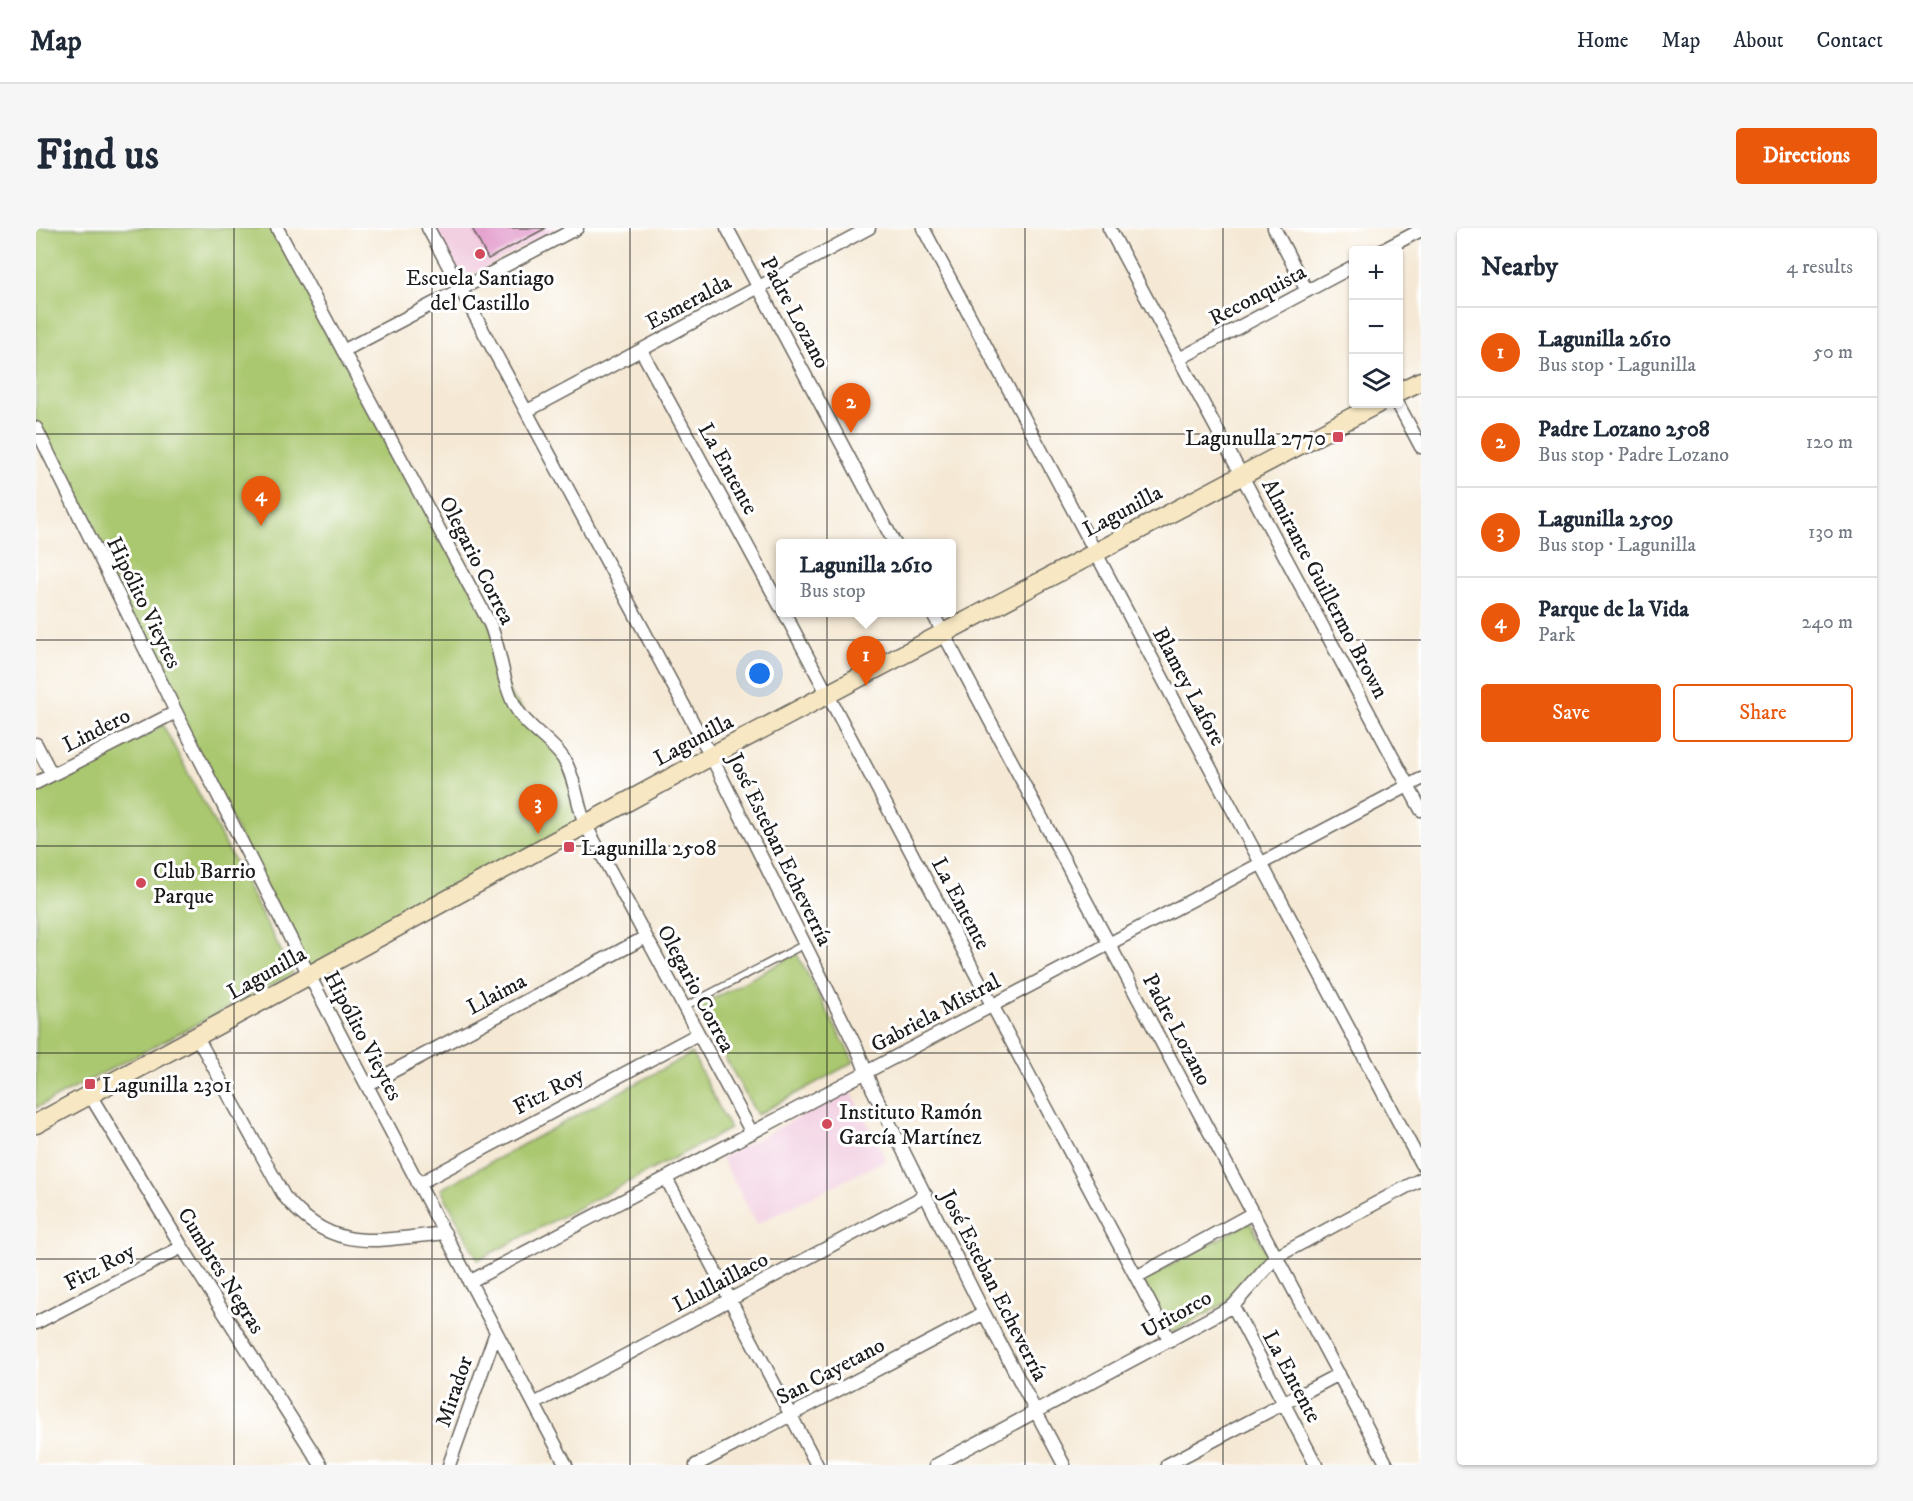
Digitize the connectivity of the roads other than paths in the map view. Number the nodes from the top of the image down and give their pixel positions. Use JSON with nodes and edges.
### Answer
{"nodes":[{"id":1,"x":277,"y":228,"type":"edge"},
{"id":2,"x":428,"y":228,"type":"edge"},
{"id":3,"x":577,"y":228,"type":"edge"},
{"id":4,"x":728,"y":228,"type":"edge"},
{"id":5,"x":869,"y":228,"type":"edge"},
{"id":6,"x":923,"y":228,"type":"edge"},
{"id":7,"x":1109,"y":228,"type":"edge"},
{"id":8,"x":1274,"y":228,"type":"edge"},
{"id":9,"x":1421,"y":230,"type":"edge"},
{"id":10,"x":1391,"y":246,"type":"edge"},
{"id":11,"x":1349,"y":268,"type":"edge"},
{"id":12,"x":759,"y":287,"type":"junction"},
{"id":13,"x":461,"y":289,"type":"junction"},
{"id":14,"x":1307,"y":291,"type":"junction"},
{"id":15,"x":641,"y":350,"type":"junction"},
{"id":16,"x":343,"y":351,"type":"junction"},
{"id":17,"x":1179,"y":359,"type":"junction"},
{"id":18,"x":1421,"y":381,"type":"edge"},
{"id":19,"x":1403,"y":390,"type":"edge"},
{"id":20,"x":1369,"y":408,"type":"edge"},
{"id":21,"x":1400,"y":408,"type":"edge"},
{"id":22,"x":527,"y":411,"type":"junction"},
{"id":23,"x":36,"y":428,"type":"edge"},
{"id":24,"x":1421,"y":447,"type":"edge"},
{"id":25,"x":1241,"y":475,"type":"junction"},
{"id":26,"x":893,"y":539,"type":"edge"},
{"id":27,"x":1095,"y":552,"type":"junction"},
{"id":28,"x":776,"y":599,"type":"edge"},
{"id":29,"x":787,"y":617,"type":"edge"},
{"id":30,"x":935,"y":617,"type":"edge"},
{"id":31,"x":943,"y":633,"type":"junction"},
{"id":32,"x":829,"y":694,"type":"junction"},
{"id":33,"x":176,"y":712,"type":"junction"},
{"id":34,"x":36,"y":744,"type":"edge"},
{"id":35,"x":711,"y":756,"type":"junction"},
{"id":36,"x":52,"y":775,"type":"junction"},
{"id":37,"x":1421,"y":779,"type":"edge"},
{"id":38,"x":36,"y":783,"type":"edge"},
{"id":39,"x":1408,"y":786,"type":"junction"},
{"id":40,"x":1421,"y":810,"type":"edge"},
{"id":41,"x":585,"y":824,"type":"junction"},
{"id":42,"x":1261,"y":864,"type":"junction"},
{"id":43,"x":646,"y":937,"type":"junction"},
{"id":44,"x":805,"y":944,"type":"junction"},
{"id":45,"x":1109,"y":944,"type":"junction"},
{"id":46,"x":309,"y":975,"type":"junction"},
{"id":47,"x":992,"y":1006,"type":"junction"},
{"id":48,"x":684,"y":1007,"type":"junction"},
{"id":49,"x":698,"y":1034,"type":"junction"},
{"id":50,"x":197,"y":1037,"type":"junction"},
{"id":51,"x":866,"y":1072,"type":"junction"},
{"id":52,"x":366,"y":1085,"type":"junction"},
{"id":53,"x":90,"y":1095,"type":"junction"},
{"id":54,"x":36,"y":1124,"type":"edge"},
{"id":55,"x":752,"y":1133,"type":"junction"},
{"id":56,"x":1421,"y":1164,"type":"edge"},
{"id":57,"x":666,"y":1178,"type":"junction"},
{"id":58,"x":1421,"y":1179,"type":"edge"},
{"id":59,"x":418,"y":1184,"type":"junction"},
{"id":60,"x":926,"y":1195,"type":"junction"},
{"id":61,"x":1253,"y":1213,"type":"junction"},
{"id":62,"x":444,"y":1233,"type":"junction"},
{"id":63,"x":182,"y":1247,"type":"junction"},
{"id":64,"x":1276,"y":1257,"type":"junction"},
{"id":65,"x":1136,"y":1277,"type":"junction"},
{"id":66,"x":469,"y":1282,"type":"junction"},
{"id":67,"x":730,"y":1299,"type":"junction"},
{"id":68,"x":1233,"y":1306,"type":"junction"},
{"id":69,"x":984,"y":1313,"type":"junction"},
{"id":70,"x":36,"y":1323,"type":"edge"},
{"id":71,"x":496,"y":1332,"type":"junction"},
{"id":72,"x":1170,"y":1341,"type":"junction"},
{"id":73,"x":1339,"y":1374,"type":"junction"},
{"id":74,"x":1285,"y":1403,"type":"junction"},
{"id":75,"x":534,"y":1404,"type":"junction"},
{"id":76,"x":1036,"y":1412,"type":"junction"},
{"id":77,"x":791,"y":1415,"type":"junction"},
{"id":78,"x":321,"y":1465,"type":"edge"},
{"id":79,"x":449,"y":1465,"type":"edge"},
{"id":80,"x":566,"y":1465,"type":"edge"},
{"id":81,"x":696,"y":1465,"type":"edge"},
{"id":82,"x":817,"y":1465,"type":"edge"},
{"id":83,"x":936,"y":1465,"type":"edge"},
{"id":84,"x":1064,"y":1465,"type":"edge"},
{"id":85,"x":1167,"y":1465,"type":"edge"},
{"id":86,"x":1316,"y":1465,"type":"edge"},
{"id":87,"x":1387,"y":1465,"type":"edge"}],
"edges":[{"from":1,"to":16,"type":"street","name":"Olegario Correa"},
{"from":2,"to":13,"type":"street","name":"José Esteban Echeverría"},
{"from":3,"to":13,"type":"street"},
{"from":4,"to":12,"type":"street","name":"Padre Lozano"},
{"from":5,"to":12,"type":"street","name":"Esmeralda"},
{"from":6,"to":27,"type":"street","name":"Blamey Lafore"},
{"from":7,"to":17,"type":"street","name":"Almirante Guillermo Brown"},
{"from":8,"to":14,"type":"street"},
{"from":9,"to":10,"type":"street"},
{"from":11,"to":14,"type":"street","name":"Reconquista"},
{"from":12,"to":15,"type":"street","name":"Esmeralda"},
{"from":12,"to":26,"type":"street","name":"Padre Lozano"},
{"from":13,"to":16,"type":"street"},
{"from":13,"to":22,"type":"street","name":"José Esteban Echeverría"},
{"from":14,"to":17,"type":"street","name":"Reconquista"},
{"from":15,"to":22,"type":"street","name":"Esmeralda"},
{"from":15,"to":28,"type":"street","name":"La Entente"},
{"from":16,"to":41,"type":"street","name":"Olegario Correa"},
{"from":17,"to":25,"type":"street","name":"Almirante Guillermo Brown"},
{"from":18,"to":19,"type":"main road"},
{"from":20,"to":25,"type":"main road","name":"Lagunilla"},
{"from":21,"to":24,"type":"street"},
{"from":22,"to":35,"type":"street","name":"José Esteban Echeverría"},
{"from":23,"to":33,"type":"street","name":"Hipólito Vieytes"},
{"from":25,"to":27,"type":"main road","name":"Lagunilla"},
{"from":25,"to":39,"type":"street","name":"Almirante Guillermo Brown"},
{"from":27,"to":31,"type":"main road","name":"Lagunilla"},
{"from":27,"to":42,"type":"street","name":"Blamey Lafore"},
{"from":29,"to":32,"type":"street","name":"La Entente"},
{"from":30,"to":31,"type":"street","name":"Padre Lozano"},
{"from":31,"to":32,"type":"main road","name":"Lagunilla"},
{"from":31,"to":45,"type":"street","name":"Padre Lozano"},
{"from":32,"to":35,"type":"main road","name":"Lagunilla"},
{"from":32,"to":47,"type":"street","name":"La Entente"},
{"from":33,"to":36,"type":"street","name":"Lindero"},
{"from":33,"to":46,"type":"street","name":"Hipólito Vieytes"},
{"from":34,"to":36,"type":"street"},
{"from":35,"to":41,"type":"main road","name":"Lagunilla"},
{"from":35,"to":44,"type":"street","name":"José Esteban Echeverría"},
{"from":36,"to":38,"type":"street","name":"Lindero"},
{"from":37,"to":39,"type":"street","name":"Gabriela Mistral"},
{"from":39,"to":40,"type":"street","name":"Almirante Guillermo Brown"},
{"from":39,"to":42,"type":"street","name":"Gabriela Mistral"},
{"from":41,"to":43,"type":"street","name":"Olegario Correa"},
{"from":41,"to":46,"type":"main road","name":"Lagunilla"},
{"from":42,"to":45,"type":"street","name":"Gabriela Mistral"},
{"from":42,"to":56,"type":"street","name":"Blamey Lafore"},
{"from":43,"to":48,"type":"street","name":"Olegario Correa"},
{"from":43,"to":52,"type":"street","name":"Llaima"},
{"from":44,"to":48,"type":"lane"},
{"from":44,"to":51,"type":"street","name":"José Esteban Echeverría"},
{"from":45,"to":47,"type":"street","name":"Gabriela Mistral"},
{"from":45,"to":61,"type":"street","name":"Padre Lozano"},
{"from":46,"to":50,"type":"main road","name":"Lagunilla"},
{"from":46,"to":52,"type":"street","name":"Hipólito Vieytes"},
{"from":47,"to":51,"type":"street","name":"Gabriela Mistral"},
{"from":47,"to":65,"type":"street","name":"La Entente"},
{"from":48,"to":49,"type":"street","name":"Olegario Correa"},
{"from":49,"to":55,"type":"street","name":"Olegario Correa"},
{"from":49,"to":59,"type":"street","name":"Fitz Roy"},
{"from":50,"to":53,"type":"main road","name":"Lagunilla"},
{"from":50,"to":62,"type":"street"},
{"from":51,"to":55,"type":"street","name":"Gabriela Mistral"},
{"from":51,"to":60,"type":"street","name":"José Esteban Echeverría"},
{"from":52,"to":59,"type":"street","name":"Hipólito Vieytes"},
{"from":53,"to":54,"type":"main road","name":"Lagunilla"},
{"from":53,"to":63,"type":"street","name":"Cumbres Negras"},
{"from":55,"to":57,"type":"street","name":"Gabriela Mistral"},
{"from":57,"to":66,"type":"street","name":"Gabriela Mistral"},
{"from":57,"to":67,"type":"street"},
{"from":58,"to":64,"type":"street","name":"Uritorco"},
{"from":59,"to":62,"type":"street","name":"Hipólito Vieytes"},
{"from":60,"to":67,"type":"street","name":"Llullaillaco"},
{"from":60,"to":69,"type":"street","name":"José Esteban Echeverría"},
{"from":61,"to":64,"type":"street","name":"Padre Lozano"},
{"from":61,"to":65,"type":"street"},
{"from":62,"to":66,"type":"street","name":"Hipólito Vieytes"},
{"from":63,"to":70,"type":"street","name":"Fitz Roy"},
{"from":63,"to":78,"type":"street","name":"Cumbres Negras"},
{"from":64,"to":68,"type":"street","name":"Uritorco"},
{"from":64,"to":73,"type":"street","name":"Padre Lozano"},
{"from":65,"to":72,"type":"street","name":"La Entente"},
{"from":66,"to":71,"type":"street","name":"Hipólito Vieytes"},
{"from":67,"to":75,"type":"street","name":"Llullaillaco"},
{"from":67,"to":77,"type":"street"},
{"from":68,"to":72,"type":"street","name":"Uritorco"},
{"from":68,"to":74,"type":"street","name":"La Entente"},
{"from":69,"to":76,"type":"street","name":"José Esteban Echeverría"},
{"from":69,"to":77,"type":"street","name":"San Cayetano"},
{"from":71,"to":75,"type":"street","name":"Hipólito Vieytes"},
{"from":71,"to":79,"type":"street","name":"Mirador"},
{"from":72,"to":76,"type":"street","name":"Uritorco"},
{"from":73,"to":74,"type":"street"},
{"from":73,"to":87,"type":"street","name":"Padre Lozano"},
{"from":74,"to":85,"type":"street"},
{"from":74,"to":86,"type":"street","name":"La Entente"},
{"from":75,"to":80,"type":"street","name":"Hipólito Vieytes"},
{"from":76,"to":83,"type":"street","name":"Uritorco"},
{"from":76,"to":84,"type":"street","name":"José Esteban Echeverría"},
{"from":77,"to":81,"type":"street","name":"San Cayetano"},
{"from":77,"to":82,"type":"street"}]}
